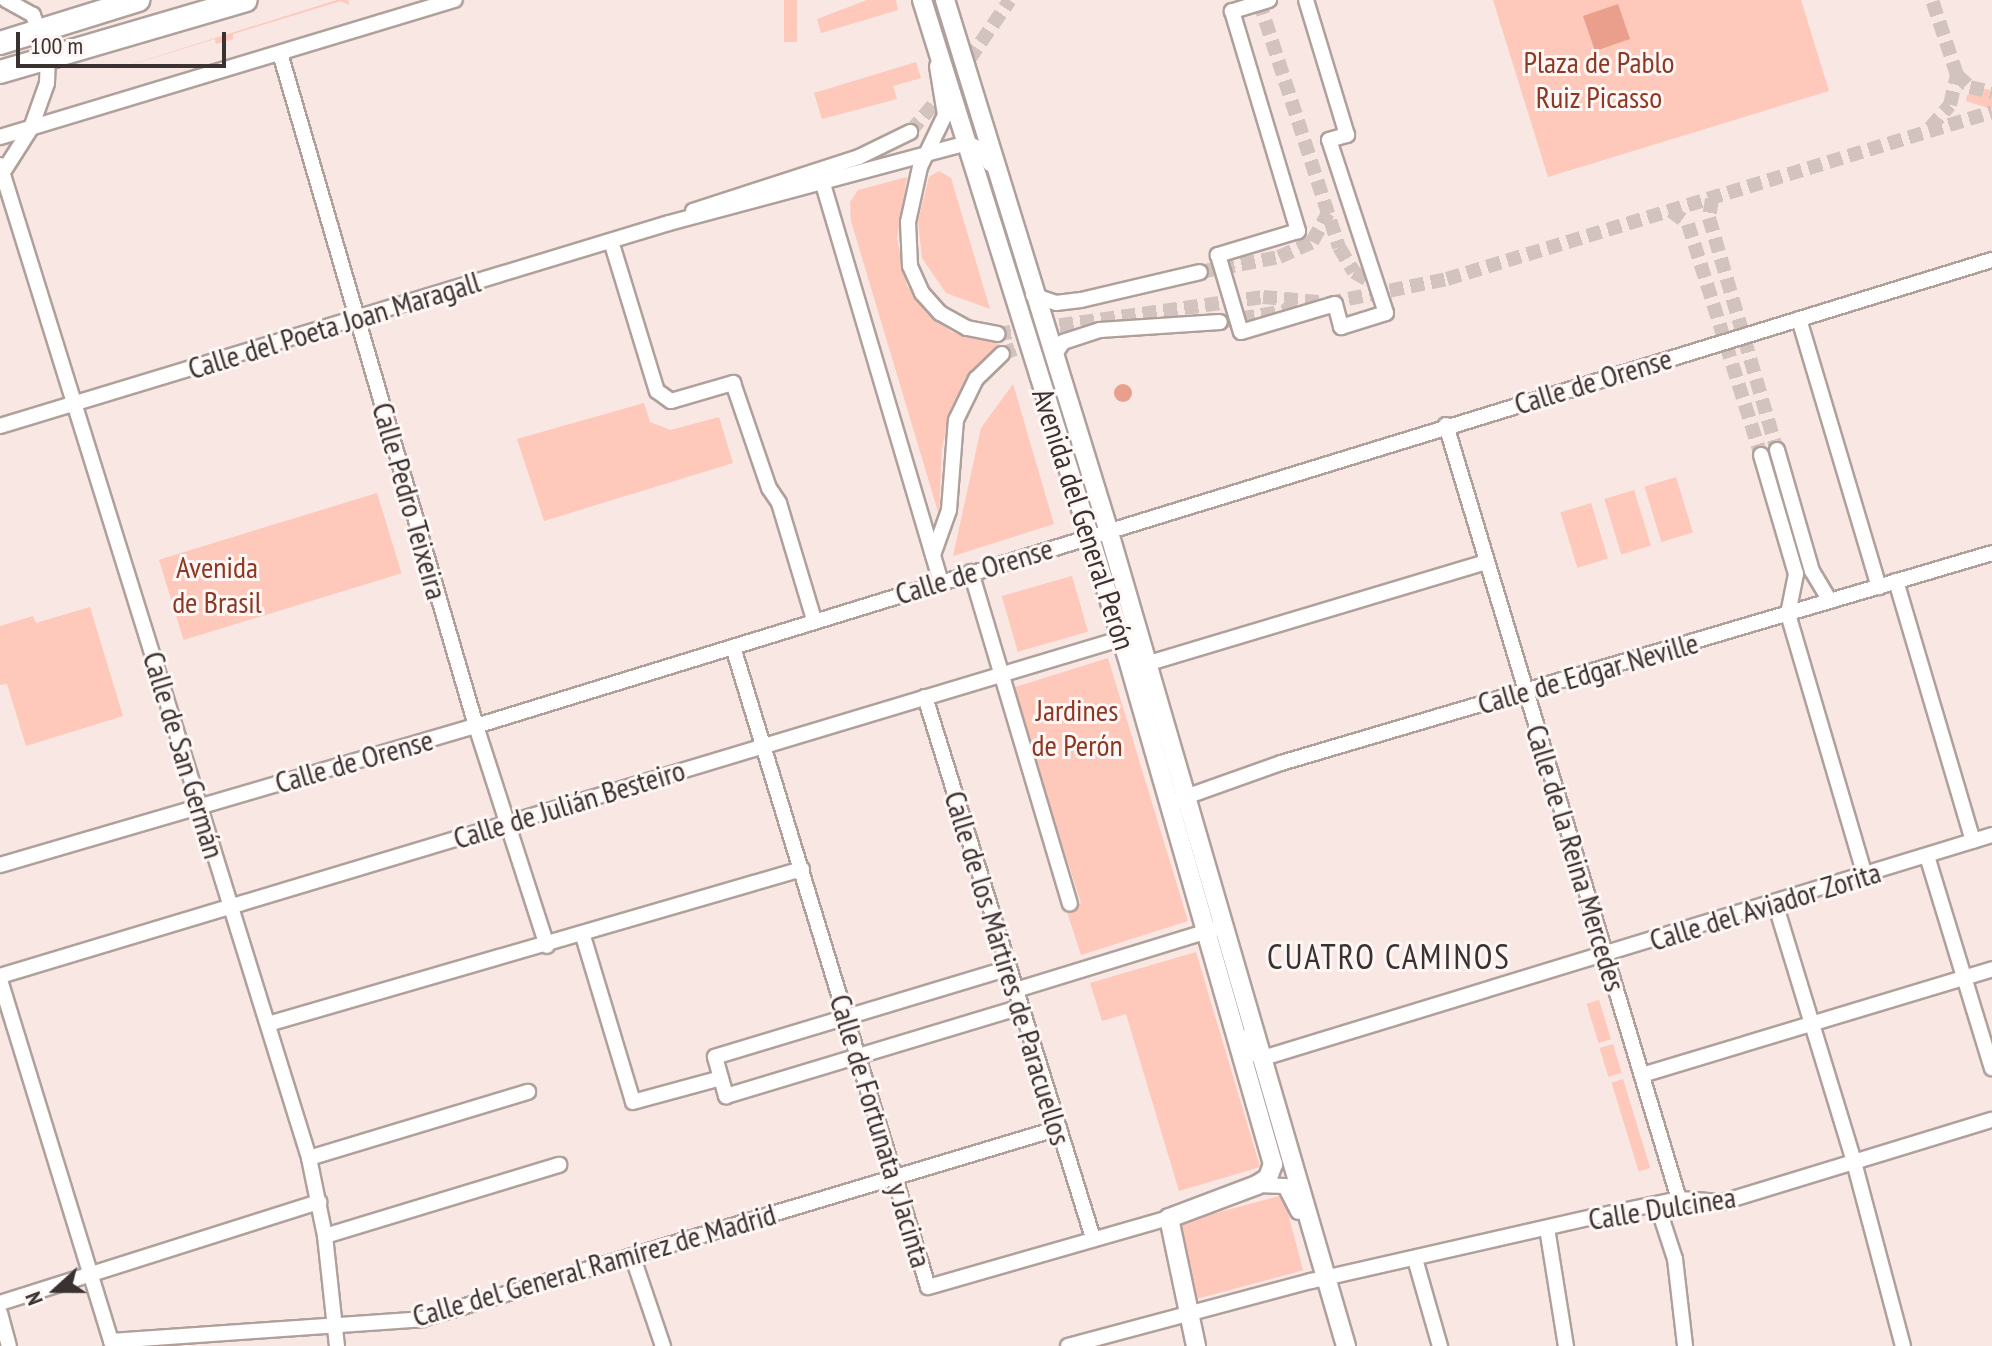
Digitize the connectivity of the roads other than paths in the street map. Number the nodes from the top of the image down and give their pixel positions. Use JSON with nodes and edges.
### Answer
{"nodes":[{"id":1,"x":6,"y":0,"type":"edge"},
{"id":2,"x":138,"y":0,"type":"edge"},
{"id":3,"x":246,"y":0,"type":"edge"},
{"id":4,"x":455,"y":0,"type":"edge"},
{"id":5,"x":922,"y":0,"type":"edge"},
{"id":6,"x":945,"y":0,"type":"edge"},
{"id":7,"x":1269,"y":0,"type":"edge"},
{"id":8,"x":1306,"y":0,"type":"edge"},
{"id":9,"x":40,"y":30,"type":"junction"},
{"id":10,"x":933,"y":38,"type":"junction"},
{"id":11,"x":0,"y":43,"type":"edge"},
{"id":12,"x":280,"y":53,"type":"junction"},
{"id":13,"x":48,"y":57,"type":"junction"},
{"id":14,"x":0,"y":72,"type":"edge"},
{"id":15,"x":31,"y":128,"type":"junction"},
{"id":16,"x":910,"y":132,"type":"tunnel mouth"},
{"id":17,"x":0,"y":137,"type":"edge"},
{"id":18,"x":968,"y":143,"type":"junction"},
{"id":19,"x":926,"y":154,"type":"junction"},
{"id":20,"x":2,"y":167,"type":"edge"},
{"id":21,"x":823,"y":184,"type":"junction"},
{"id":22,"x":1009,"y":208,"type":"junction"},
{"id":23,"x":669,"y":223,"type":"junction"},
{"id":24,"x":611,"y":241,"type":"junction"},
{"id":25,"x":1992,"y":260,"type":"edge"},
{"id":26,"x":1200,"y":272,"type":"tunnel mouth"},
{"id":27,"x":1033,"y":295,"type":"junction"},
{"id":28,"x":357,"y":318,"type":"junction"},
{"id":29,"x":1799,"y":319,"type":"junction"},
{"id":30,"x":1220,"y":322,"type":"tunnel mouth"},
{"id":31,"x":997,"y":334,"type":"tunnel mouth"},
{"id":32,"x":1002,"y":354,"type":"tunnel mouth"},
{"id":33,"x":1055,"y":354,"type":"junction"},
{"id":34,"x":77,"y":403,"type":"junction"},
{"id":35,"x":1446,"y":425,"type":"junction"},
{"id":36,"x":0,"y":426,"type":"edge"},
{"id":37,"x":1777,"y":450,"type":"tunnel mouth"},
{"id":38,"x":1761,"y":455,"type":"tunnel mouth"},
{"id":39,"x":1108,"y":529,"type":"junction"},
{"id":40,"x":1088,"y":536,"type":"junction"},
{"id":41,"x":1992,"y":553,"type":"edge"},
{"id":42,"x":933,"y":555,"type":"junction"},
{"id":43,"x":1487,"y":562,"type":"junction"},
{"id":44,"x":971,"y":572,"type":"junction"},
{"id":45,"x":1896,"y":581,"type":"junction"},
{"id":46,"x":941,"y":582,"type":"junction"},
{"id":47,"x":1879,"y":587,"type":"junction"},
{"id":48,"x":1830,"y":601,"type":"junction"},
{"id":49,"x":1788,"y":614,"type":"junction"},
{"id":50,"x":814,"y":620,"type":"junction"},
{"id":51,"x":1130,"y":636,"type":"junction"},
{"id":52,"x":733,"y":647,"type":"junction"},
{"id":53,"x":1146,"y":664,"type":"junction"},
{"id":54,"x":1002,"y":674,"type":"junction"},
{"id":55,"x":1525,"y":691,"type":"junction"},
{"id":56,"x":925,"y":697,"type":"junction"},
{"id":57,"x":476,"y":726,"type":"junction"},
{"id":58,"x":763,"y":745,"type":"junction"},
{"id":59,"x":1178,"y":800,"type":"junction"},
{"id":60,"x":199,"y":805,"type":"junction"},
{"id":61,"x":507,"y":823,"type":"junction"},
{"id":62,"x":1992,"y":835,"type":"edge"},
{"id":63,"x":1973,"y":841,"type":"junction"},
{"id":64,"x":1927,"y":856,"type":"junction"},
{"id":65,"x":0,"y":865,"type":"edge"},
{"id":66,"x":802,"y":869,"type":"junction"},
{"id":67,"x":1865,"y":875,"type":"junction"},
{"id":68,"x":1775,"y":903,"type":"junction"},
{"id":69,"x":1070,"y":904,"type":"dead end"},
{"id":70,"x":231,"y":906,"type":"junction"},
{"id":71,"x":1215,"y":928,"type":"junction"},
{"id":72,"x":583,"y":936,"type":"junction"},
{"id":73,"x":547,"y":946,"type":"junction"},
{"id":74,"x":1606,"y":954,"type":"junction"},
{"id":75,"x":1009,"y":968,"type":"junction"},
{"id":76,"x":1992,"y":969,"type":"edge"},
{"id":77,"x":0,"y":978,"type":"edge"},
{"id":78,"x":1965,"y":978,"type":"junction"},
{"id":79,"x":1016,"y":990,"type":"junction"},
{"id":80,"x":1021,"y":1007,"type":"junction"},
{"id":81,"x":1233,"y":1015,"type":"junction"},
{"id":82,"x":847,"y":1018,"type":"junction"},
{"id":83,"x":1811,"y":1023,"type":"junction"},
{"id":84,"x":268,"y":1024,"type":"junction"},
{"id":85,"x":1263,"y":1058,"type":"junction"},
{"id":86,"x":858,"y":1059,"type":"junction"},
{"id":87,"x":1992,"y":1068,"type":"edge"},
{"id":88,"x":1642,"y":1075,"type":"junction"},
{"id":89,"x":721,"y":1078,"type":"junction"},
{"id":90,"x":528,"y":1092,"type":"dead end"},
{"id":91,"x":1992,"y":1120,"type":"edge"},
{"id":92,"x":1059,"y":1128,"type":"junction"},
{"id":93,"x":309,"y":1158,"type":"junction"},
{"id":94,"x":1854,"y":1162,"type":"junction"},
{"id":95,"x":559,"y":1165,"type":"dead end"},
{"id":96,"x":895,"y":1178,"type":"junction"},
{"id":97,"x":1257,"y":1185,"type":"junction"},
{"id":98,"x":1679,"y":1199,"type":"junction"},
{"id":99,"x":319,"y":1202,"type":"junction"},
{"id":100,"x":1657,"y":1204,"type":"junction"},
{"id":101,"x":1169,"y":1218,"type":"junction"},
{"id":102,"x":1547,"y":1228,"type":"junction"},
{"id":103,"x":325,"y":1236,"type":"junction"},
{"id":104,"x":1093,"y":1238,"type":"junction"},
{"id":105,"x":1315,"y":1240,"type":"junction"},
{"id":106,"x":633,"y":1258,"type":"junction"},
{"id":107,"x":1415,"y":1259,"type":"junction"},
{"id":108,"x":90,"y":1273,"type":"junction"},
{"id":109,"x":1327,"y":1278,"type":"junction"},
{"id":110,"x":0,"y":1303,"type":"edge"},
{"id":111,"x":1191,"y":1312,"type":"junction"},
{"id":112,"x":0,"y":1313,"type":"edge"},
{"id":113,"x":335,"y":1325,"type":"junction"},
{"id":114,"x":9,"y":1346,"type":"edge"},
{"id":115,"x":337,"y":1346,"type":"edge"},
{"id":116,"x":663,"y":1346,"type":"edge"},
{"id":117,"x":1068,"y":1346,"type":"edge"},
{"id":118,"x":1196,"y":1346,"type":"edge"},
{"id":119,"x":1346,"y":1346,"type":"edge"},
{"id":120,"x":1440,"y":1346,"type":"edge"},
{"id":121,"x":1566,"y":1346,"type":"edge"},
{"id":122,"x":1685,"y":1346,"type":"edge"},
{"id":123,"x":1903,"y":1346,"type":"edge"}],
"edges":[{"from":1,"to":9,"type":"street"},
{"from":2,"to":9,"type":"highway"},
{"from":3,"to":13,"type":"highway"},
{"from":4,"to":12,"type":"street"},
{"from":5,"to":10,"type":"main road","name":"Avenida del General Perón"},
{"from":6,"to":22,"type":"main road","name":"Avenida del General Perón"},
{"from":7,"to":8,"type":"street"},
{"from":9,"to":11,"type":"highway"},
{"from":9,"to":13,"type":"street"},
{"from":10,"to":18,"type":"main road","name":"Avenida del General Perón"},
{"from":10,"to":19,"type":"street","name":"Avenida del General Perón"},
{"from":12,"to":15,"type":"street"},
{"from":12,"to":28,"type":"street","name":"Calle Pedro Teixeira"},
{"from":13,"to":14,"type":"highway"},
{"from":13,"to":15,"type":"street","name":"Calle de San Germán"},
{"from":15,"to":17,"type":"street"},
{"from":15,"to":20,"type":"street","name":"Calle de San Germán"},
{"from":16,"to":23,"type":"street","name":"Calle del Poeta Joan Maragall"},
{"from":18,"to":19,"type":"street","name":"Calle del Poeta Joan Maragall"},
{"from":18,"to":22,"type":"street"},
{"from":18,"to":40,"type":"main road","name":"Avenida del General Perón"},
{"from":19,"to":21,"type":"street","name":"Calle del Poeta Joan Maragall"},
{"from":19,"to":31,"type":"street","name":"Avenida del General Perón"},
{"from":20,"to":34,"type":"street","name":"Calle de San Germán"},
{"from":21,"to":23,"type":"street","name":"Calle del Poeta Joan Maragall"},
{"from":21,"to":42,"type":"street"},
{"from":22,"to":27,"type":"main road","name":"Avenida del General Perón"},
{"from":23,"to":24,"type":"street","name":"Calle del Poeta Joan Maragall"},
{"from":24,"to":28,"type":"street","name":"Calle del Poeta Joan Maragall"},
{"from":24,"to":50,"type":"street"},
{"from":25,"to":29,"type":"street","name":"Calle de Orense"},
{"from":26,"to":27,"type":"street"},
{"from":27,"to":33,"type":"main road","name":"Avenida del General Perón"},
{"from":28,"to":34,"type":"street","name":"Calle del Poeta Joan Maragall"},
{"from":28,"to":57,"type":"street","name":"Calle Pedro Teixeira"},
{"from":29,"to":35,"type":"street","name":"Calle de Orense"},
{"from":29,"to":47,"type":"street"},
{"from":30,"to":33,"type":"street"},
{"from":32,"to":42,"type":"street"},
{"from":33,"to":39,"type":"main road","name":"Avenida del General Perón"},
{"from":34,"to":36,"type":"street","name":"Calle del Poeta Joan Maragall"},
{"from":34,"to":60,"type":"street","name":"Calle de San Germán"},
{"from":35,"to":39,"type":"street","name":"Calle de Orense"},
{"from":35,"to":43,"type":"street","name":"Calle de la Reina Mercedes"},
{"from":37,"to":48,"type":"street"},
{"from":38,"to":49,"type":"street"},
{"from":39,"to":40,"type":"street","name":"Calle de Orense"},
{"from":39,"to":51,"type":"main road","name":"Avenida del General Perón"},
{"from":40,"to":44,"type":"street","name":"Calle de Orense"},
{"from":40,"to":51,"type":"main road","name":"Avenida del General Perón"},
{"from":41,"to":45,"type":"street","name":"Calle de Edgar Neville"},
{"from":42,"to":46,"type":"street"},
{"from":43,"to":53,"type":"street"},
{"from":43,"to":55,"type":"street","name":"Calle de la Reina Mercedes"},
{"from":44,"to":46,"type":"street","name":"Calle de Orense"},
{"from":44,"to":54,"type":"street"},
{"from":45,"to":47,"type":"street","name":"Calle de Edgar Neville"},
{"from":45,"to":63,"type":"street"},
{"from":46,"to":50,"type":"street","name":"Calle de Orense"},
{"from":47,"to":48,"type":"street","name":"Calle de Edgar Neville"},
{"from":48,"to":49,"type":"street","name":"Calle de Edgar Neville"},
{"from":49,"to":55,"type":"street","name":"Calle de Edgar Neville"},
{"from":49,"to":67,"type":"street"},
{"from":50,"to":52,"type":"street","name":"Calle de Orense"},
{"from":51,"to":53,"type":"main road","name":"Avenida del General Perón"},
{"from":51,"to":54,"type":"street","name":"Calle de Julián Besteiro"},
{"from":51,"to":59,"type":"main road","name":"Avenida del General Perón"},
{"from":52,"to":57,"type":"street","name":"Calle de Orense"},
{"from":52,"to":58,"type":"street","name":"Calle de Fortunata y Jacinta"},
{"from":53,"to":59,"type":"main road","name":"Avenida del General Perón"},
{"from":54,"to":56,"type":"street","name":"Calle de Julián Besteiro"},
{"from":54,"to":69,"type":"street"},
{"from":55,"to":59,"type":"street","name":"Calle de Edgar Neville"},
{"from":55,"to":74,"type":"street","name":"Calle de la Reina Mercedes"},
{"from":56,"to":58,"type":"street","name":"Calle de Julián Besteiro"},
{"from":56,"to":75,"type":"street","name":"Calle de los Mártires de Paracuellos"},
{"from":57,"to":60,"type":"street","name":"Calle de Orense"},
{"from":57,"to":61,"type":"street","name":"Calle Pedro Teixeira"},
{"from":58,"to":61,"type":"street","name":"Calle de Julián Besteiro"},
{"from":58,"to":66,"type":"street","name":"Calle de Fortunata y Jacinta"},
{"from":59,"to":71,"type":"main road","name":"Avenida del General Perón"},
{"from":60,"to":65,"type":"street","name":"Calle de Orense"},
{"from":60,"to":70,"type":"street","name":"Calle de San Germán"},
{"from":61,"to":70,"type":"street","name":"Calle de Julián Besteiro"},
{"from":61,"to":73,"type":"street","name":"Calle Pedro Teixeira"},
{"from":62,"to":63,"type":"street","name":"Calle del Aviador Zorita"},
{"from":63,"to":64,"type":"street","name":"Calle del Aviador Zorita"},
{"from":64,"to":67,"type":"street","name":"Calle del Aviador Zorita"},
{"from":64,"to":78,"type":"street"},
{"from":66,"to":72,"type":"street"},
{"from":66,"to":82,"type":"street","name":"Calle de Fortunata y Jacinta"},
{"from":67,"to":68,"type":"street","name":"Calle del Aviador Zorita"},
{"from":68,"to":74,"type":"street","name":"Calle del Aviador Zorita"},
{"from":68,"to":83,"type":"street"},
{"from":70,"to":77,"type":"street","name":"Calle de Julián Besteiro"},
{"from":70,"to":84,"type":"street","name":"Calle de San Germán"},
{"from":71,"to":79,"type":"street"},
{"from":71,"to":81,"type":"main road","name":"Avenida del General Perón"},
{"from":71,"to":85,"type":"main road","name":"Avenida del General Perón"},
{"from":72,"to":73,"type":"street"},
{"from":72,"to":89,"type":"street"},
{"from":73,"to":84,"type":"street"},
{"from":74,"to":85,"type":"street","name":"Calle del Aviador Zorita"},
{"from":74,"to":88,"type":"street","name":"Calle de la Reina Mercedes"},
{"from":75,"to":79,"type":"street","name":"Calle de los Mártires de Paracuellos"},
{"from":75,"to":82,"type":"street"},
{"from":76,"to":78,"type":"street"},
{"from":77,"to":108,"type":"street","name":"Calle del General Ramírez de Madrid"},
{"from":78,"to":83,"type":"street"},
{"from":78,"to":87,"type":"street"},
{"from":79,"to":80,"type":"street","name":"Calle de los Mártires de Paracuellos"},
{"from":80,"to":86,"type":"street"},
{"from":80,"to":92,"type":"street","name":"Calle de los Mártires de Paracuellos"},
{"from":81,"to":85,"type":"street"},
{"from":81,"to":97,"type":"main road","name":"Avenida del General Perón"},
{"from":82,"to":86,"type":"street","name":"Calle de Fortunata y Jacinta"},
{"from":82,"to":89,"type":"street"},
{"from":83,"to":88,"type":"street"},
{"from":83,"to":94,"type":"street"},
{"from":84,"to":93,"type":"street","name":"Calle de San Germán"},
{"from":85,"to":105,"type":"main road","name":"Avenida del General Perón"},
{"from":86,"to":89,"type":"street"},
{"from":86,"to":96,"type":"street","name":"Calle de Fortunata y Jacinta"},
{"from":88,"to":98,"type":"street","name":"Calle de la Reina Mercedes"},
{"from":90,"to":93,"type":"street"},
{"from":91,"to":94,"type":"street","name":"Calle Dulcinea"},
{"from":92,"to":96,"type":"street","name":"Calle del General Ramírez de Madrid"},
{"from":92,"to":104,"type":"street","name":"Calle de los Mártires de Paracuellos"},
{"from":93,"to":99,"type":"street","name":"Calle de San Germán"},
{"from":94,"to":98,"type":"street","name":"Calle Dulcinea"},
{"from":94,"to":123,"type":"street"},
{"from":95,"to":103,"type":"street"},
{"from":96,"to":104,"type":"street","name":"Calle de Fortunata y Jacinta"},
{"from":96,"to":106,"type":"street","name":"Calle del General Ramírez de Madrid"},
{"from":97,"to":101,"type":"main road","name":"Calle de Fortunata y Jacinta"},
{"from":97,"to":105,"type":"street","name":"Avenida del General Perón"},
{"from":98,"to":100,"type":"street","name":"Calle Dulcinea"},
{"from":99,"to":103,"type":"street","name":"Calle de San Germán"},
{"from":99,"to":108,"type":"street"},
{"from":100,"to":102,"type":"street","name":"Calle Dulcinea"},
{"from":100,"to":122,"type":"street"},
{"from":101,"to":104,"type":"street","name":"Calle de Fortunata y Jacinta"},
{"from":101,"to":111,"type":"main road"},
{"from":102,"to":107,"type":"street","name":"Calle Dulcinea"},
{"from":102,"to":121,"type":"street"},
{"from":103,"to":113,"type":"street","name":"Calle de San Germán"},
{"from":105,"to":109,"type":"main road","name":"Avenida del General Perón"},
{"from":106,"to":113,"type":"street","name":"Calle del General Ramírez de Madrid"},
{"from":106,"to":116,"type":"street"},
{"from":107,"to":109,"type":"street","name":"Calle Dulcinea"},
{"from":107,"to":120,"type":"street"},
{"from":108,"to":110,"type":"street"},
{"from":108,"to":113,"type":"street","name":"Calle del General Ramírez de Madrid"},
{"from":109,"to":111,"type":"street","name":"Calle Dulcinea"},
{"from":109,"to":119,"type":"main road","name":"Avenida del General Perón"},
{"from":111,"to":117,"type":"street","name":"Calle Dulcinea"},
{"from":111,"to":118,"type":"main road"},
{"from":112,"to":114,"type":"street"},
{"from":113,"to":115,"type":"street","name":"Calle de San Germán"}]}
